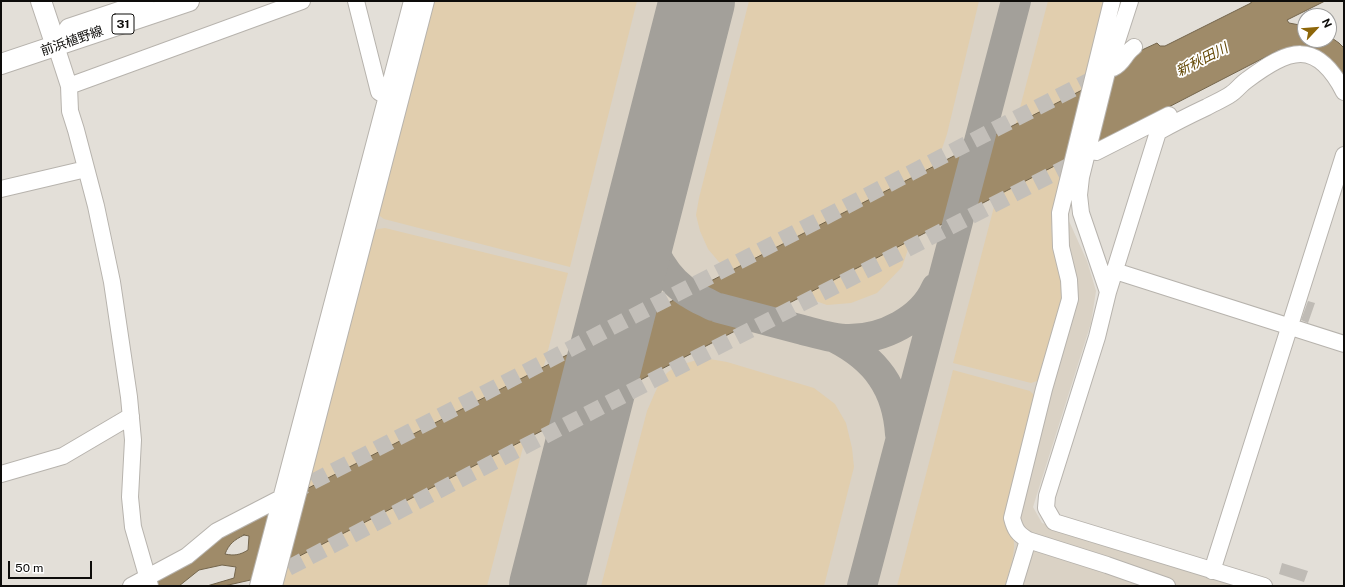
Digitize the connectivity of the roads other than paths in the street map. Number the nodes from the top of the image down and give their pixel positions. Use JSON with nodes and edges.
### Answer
{"nodes":[{"id":1,"x":41,"y":1,"type":"edge"},
{"id":2,"x":143,"y":1,"type":"edge"},
{"id":3,"x":189,"y":1,"type":"edge"},
{"id":4,"x":302,"y":1,"type":"edge"},
{"id":5,"x":356,"y":1,"type":"edge"},
{"id":6,"x":412,"y":1,"type":"edge"},
{"id":7,"x":426,"y":1,"type":"edge"},
{"id":8,"x":1112,"y":1,"type":"edge"},
{"id":9,"x":1130,"y":1,"type":"edge"},
{"id":10,"x":56,"y":46,"type":"junction"},
{"id":11,"x":1134,"y":47,"type":"dead end"},
{"id":12,"x":1,"y":64,"type":"edge"},
{"id":13,"x":1113,"y":68,"type":"tunnel mouth"},
{"id":14,"x":1247,"y":80,"type":"junction"},
{"id":15,"x":1342,"y":85,"type":"edge"},
{"id":16,"x":69,"y":86,"type":"junction"},
{"id":17,"x":386,"y":97,"type":"junction"},
{"id":18,"x":1096,"y":152,"type":"tunnel mouth"},
{"id":19,"x":1344,"y":155,"type":"edge"},
{"id":20,"x":86,"y":169,"type":"junction"},
{"id":21,"x":1,"y":189,"type":"edge"},
{"id":22,"x":1115,"y":271,"type":"junction"},
{"id":23,"x":1108,"y":292,"type":"junction"},
{"id":24,"x":1288,"y":327,"type":"junction"},
{"id":25,"x":1344,"y":344,"type":"edge"},
{"id":26,"x":131,"y":416,"type":"junction"},
{"id":27,"x":1,"y":474,"type":"edge"},
{"id":28,"x":277,"y":500,"type":"tunnel mouth"},
{"id":29,"x":1028,"y":540,"type":"junction"},
{"id":30,"x":1212,"y":571,"type":"junction"},
{"id":31,"x":149,"y":582,"type":"edge"},
{"id":32,"x":131,"y":586,"type":"edge"},
{"id":33,"x":258,"y":586,"type":"edge"},
{"id":34,"x":274,"y":586,"type":"edge"},
{"id":35,"x":1014,"y":586,"type":"edge"},
{"id":36,"x":1168,"y":586,"type":"edge"},
{"id":37,"x":1264,"y":586,"type":"edge"}],
"edges":[{"from":1,"to":10,"type":"main road"},
{"from":2,"to":10,"type":"street"},
{"from":3,"to":10,"type":"main road","name":"前浜植野線","number":"31"},
{"from":4,"to":16,"type":"street"},
{"from":5,"to":17,"type":"street"},
{"from":6,"to":17,"type":"street"},
{"from":7,"to":34,"type":"street"},
{"from":8,"to":29,"type":"street"},
{"from":9,"to":23,"type":"street"},
{"from":10,"to":12,"type":"main road","name":"前浜植野線","number":"31"},
{"from":10,"to":16,"type":"street"},
{"from":11,"to":13,"type":"street"},
{"from":14,"to":15,"type":"street"},
{"from":14,"to":18,"type":"street"},
{"from":14,"to":22,"type":"street"},
{"from":16,"to":20,"type":"street"},
{"from":17,"to":33,"type":"street"},
{"from":19,"to":24,"type":"street"},
{"from":20,"to":21,"type":"street"},
{"from":20,"to":26,"type":"street"},
{"from":22,"to":23,"type":"street"},
{"from":22,"to":24,"type":"street"},
{"from":23,"to":30,"type":"street"},
{"from":24,"to":25,"type":"street"},
{"from":24,"to":30,"type":"street"},
{"from":26,"to":27,"type":"street"},
{"from":26,"to":31,"type":"street"},
{"from":28,"to":31,"type":"street"},
{"from":29,"to":35,"type":"street"},
{"from":29,"to":36,"type":"street"},
{"from":30,"to":37,"type":"street"},
{"from":31,"to":32,"type":"street"}]}
